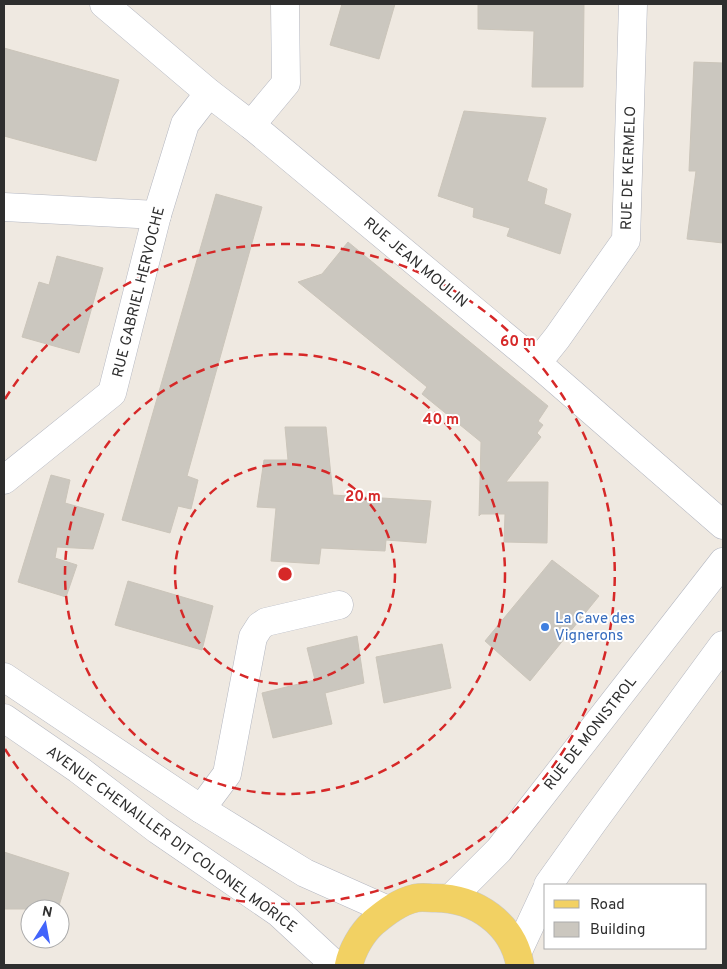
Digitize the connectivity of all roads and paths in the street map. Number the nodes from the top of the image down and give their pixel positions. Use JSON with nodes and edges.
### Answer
{"nodes":[{"id":1,"x":104,"y":4,"type":"edge"},
{"id":2,"x":286,"y":4,"type":"edge"},
{"id":3,"x":633,"y":4,"type":"edge"},
{"id":4,"x":209,"y":93,"type":"junction"},
{"id":5,"x":251,"y":125,"type":"junction"},
{"id":6,"x":4,"y":207,"type":"edge"},
{"id":7,"x":157,"y":215,"type":"junction"},
{"id":8,"x":537,"y":363,"type":"junction"},
{"id":9,"x":4,"y":480,"type":"edge"},
{"id":10,"x":723,"y":525,"type":"edge"},
{"id":11,"x":723,"y":562,"type":"edge"},
{"id":12,"x":339,"y":605,"type":"dead end"},
{"id":13,"x":723,"y":645,"type":"edge"},
{"id":14,"x":4,"y":677,"type":"edge"},
{"id":15,"x":4,"y":718,"type":"edge"},
{"id":16,"x":201,"y":810,"type":"junction"},
{"id":17,"x":549,"y":884,"type":"edge"},
{"id":18,"x":544,"y":896,"type":"edge"},
{"id":19,"x":451,"y":898,"type":"junction"},
{"id":20,"x":388,"y":910,"type":"junction"},
{"id":21,"x":519,"y":958,"type":"edge"},
{"id":22,"x":335,"y":965,"type":"edge"},
{"id":23,"x":349,"y":965,"type":"edge"}],
"edges":[{"from":1,"to":4,"type":"street","name":"RUE JEAN MOULIN"},
{"from":2,"to":5,"type":"street"},
{"from":3,"to":8,"type":"street","name":"RUE DE KERMELO"},
{"from":4,"to":5,"type":"street","name":"RUE JEAN MOULIN"},
{"from":4,"to":7,"type":"street","name":"RUE GABRIEL HERVOCHE"},
{"from":5,"to":8,"type":"street","name":"RUE JEAN MOULIN"},
{"from":6,"to":7,"type":"street"},
{"from":7,"to":9,"type":"street","name":"RUE GABRIEL HERVOCHE"},
{"from":8,"to":10,"type":"street","name":"RUE JEAN MOULIN"},
{"from":11,"to":19,"type":"street","name":"RUE DE MONISTROL"},
{"from":12,"to":16,"type":"street"},
{"from":13,"to":17,"type":"street"},
{"from":14,"to":16,"type":"street"},
{"from":15,"to":22,"type":"street","name":"AVENUE CHENAILLER DIT COLONEL MORICE"},
{"from":16,"to":20,"type":"street"},
{"from":18,"to":21,"type":"street"},
{"from":19,"to":20,"type":"main road"},
{"from":19,"to":21,"type":"main road"},
{"from":20,"to":23,"type":"main road"}]}
